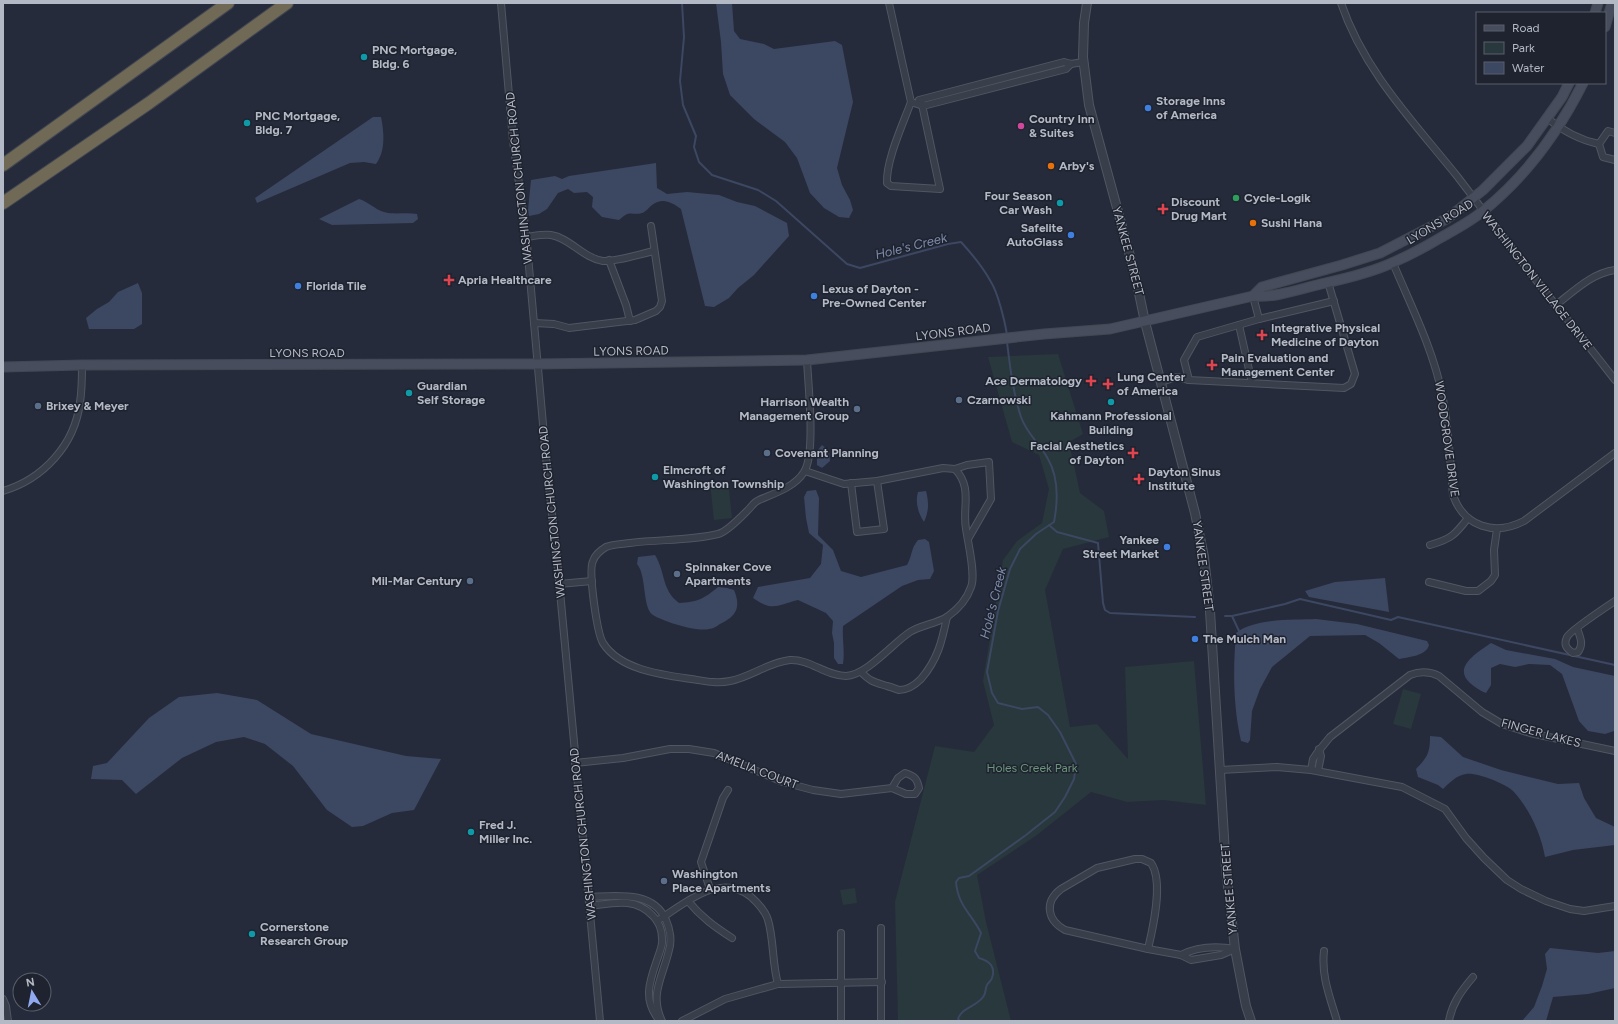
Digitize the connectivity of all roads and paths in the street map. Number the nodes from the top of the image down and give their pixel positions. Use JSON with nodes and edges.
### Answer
{"nodes":[{"id":1,"x":224,"y":3,"type":"edge"},
{"id":2,"x":228,"y":3,"type":"edge"},
{"id":3,"x":287,"y":3,"type":"edge"},
{"id":4,"x":501,"y":3,"type":"edge"},
{"id":5,"x":889,"y":3,"type":"edge"},
{"id":6,"x":1087,"y":3,"type":"edge"},
{"id":7,"x":1341,"y":3,"type":"edge"},
{"id":8,"x":1612,"y":3,"type":"edge"},
{"id":9,"x":1606,"y":24,"type":"edge"},
{"id":10,"x":192,"y":28,"type":"junction"},
{"id":11,"x":1083,"y":62,"type":"junction"},
{"id":12,"x":1070,"y":64,"type":"junction"},
{"id":13,"x":994,"y":81,"type":"junction"},
{"id":14,"x":1568,"y":84,"type":"edge"},
{"id":15,"x":1582,"y":84,"type":"edge"},
{"id":16,"x":996,"y":87,"type":"junction"},
{"id":17,"x":912,"y":102,"type":"junction"},
{"id":18,"x":922,"y":103,"type":"junction"},
{"id":19,"x":1547,"y":118,"type":"junction"},
{"id":20,"x":1558,"y":127,"type":"junction"},
{"id":21,"x":1615,"y":132,"type":"edge"},
{"id":22,"x":1599,"y":144,"type":"junction"},
{"id":23,"x":1615,"y":160,"type":"edge"},
{"id":24,"x":3,"y":165,"type":"edge"},
{"id":25,"x":1473,"y":198,"type":"junction"},
{"id":26,"x":3,"y":203,"type":"edge"},
{"id":27,"x":1482,"y":211,"type":"junction"},
{"id":28,"x":651,"y":226,"type":"dead end"},
{"id":29,"x":526,"y":237,"type":"junction"},
{"id":30,"x":654,"y":251,"type":"junction"},
{"id":31,"x":609,"y":260,"type":"junction"},
{"id":32,"x":1393,"y":263,"type":"junction"},
{"id":33,"x":1615,"y":270,"type":"edge"},
{"id":34,"x":1328,"y":282,"type":"junction"},
{"id":35,"x":1253,"y":296,"type":"junction"},
{"id":36,"x":1334,"y":301,"type":"junction"},
{"id":37,"x":1556,"y":305,"type":"junction"},
{"id":38,"x":1259,"y":319,"type":"junction"},
{"id":39,"x":630,"y":321,"type":"junction"},
{"id":40,"x":1145,"y":322,"type":"junction"},
{"id":41,"x":534,"y":323,"type":"junction"},
{"id":42,"x":1239,"y":325,"type":"junction"},
{"id":43,"x":807,"y":360,"type":"junction"},
{"id":44,"x":537,"y":364,"type":"junction"},
{"id":45,"x":82,"y":365,"type":"junction"},
{"id":46,"x":3,"y":367,"type":"edge"},
{"id":47,"x":1189,"y":380,"type":"junction"},
{"id":48,"x":1615,"y":380,"type":"edge"},
{"id":49,"x":1161,"y":382,"type":"junction"},
{"id":50,"x":1252,"y":383,"type":"junction"},
{"id":51,"x":1615,"y":453,"type":"edge"},
{"id":52,"x":955,"y":469,"type":"junction"},
{"id":53,"x":805,"y":472,"type":"junction"},
{"id":54,"x":876,"y":481,"type":"junction"},
{"id":55,"x":851,"y":483,"type":"junction"},
{"id":56,"x":3,"y":491,"type":"edge"},
{"id":57,"x":1468,"y":518,"type":"junction"},
{"id":58,"x":1497,"y":529,"type":"junction"},
{"id":59,"x":968,"y":539,"type":"junction"},
{"id":60,"x":1430,"y":545,"type":"dead end"},
{"id":61,"x":592,"y":581,"type":"junction"},
{"id":62,"x":1429,"y":582,"type":"dead end"},
{"id":63,"x":560,"y":584,"type":"junction"},
{"id":64,"x":1615,"y":601,"type":"edge"},
{"id":65,"x":947,"y":617,"type":"junction"},
{"id":66,"x":1577,"y":628,"type":"dead end"},
{"id":67,"x":861,"y":672,"type":"junction"},
{"id":68,"x":1319,"y":749,"type":"junction"},
{"id":69,"x":1615,"y":751,"type":"edge"},
{"id":70,"x":576,"y":763,"type":"junction"},
{"id":71,"x":1220,"y":770,"type":"junction"},
{"id":72,"x":1311,"y":770,"type":"junction"},
{"id":73,"x":1318,"y":771,"type":"junction"},
{"id":74,"x":892,"y":788,"type":"dead end"},
{"id":75,"x":728,"y":790,"type":"dead end"},
{"id":76,"x":710,"y":889,"type":"junction"},
{"id":77,"x":589,"y":897,"type":"junction"},
{"id":78,"x":688,"y":901,"type":"junction"},
{"id":79,"x":590,"y":906,"type":"junction"},
{"id":80,"x":1615,"y":906,"type":"edge"},
{"id":81,"x":664,"y":916,"type":"junction"},
{"id":82,"x":657,"y":921,"type":"junction"},
{"id":83,"x":881,"y":928,"type":"dead end"},
{"id":84,"x":841,"y":933,"type":"dead end"},
{"id":85,"x":732,"y":938,"type":"dead end"},
{"id":86,"x":1148,"y":949,"type":"junction"},
{"id":87,"x":1235,"y":949,"type":"junction"},
{"id":88,"x":1324,"y":951,"type":"dead end"},
{"id":89,"x":1473,"y":976,"type":"dead end"},
{"id":90,"x":842,"y":982,"type":"junction"},
{"id":91,"x":882,"y":982,"type":"junction"},
{"id":92,"x":778,"y":984,"type":"junction"},
{"id":93,"x":3,"y":999,"type":"edge"},
{"id":94,"x":8,"y":1021,"type":"edge"},
{"id":95,"x":600,"y":1021,"type":"edge"},
{"id":96,"x":661,"y":1021,"type":"edge"},
{"id":97,"x":682,"y":1021,"type":"edge"},
{"id":98,"x":841,"y":1021,"type":"edge"},
{"id":99,"x":881,"y":1021,"type":"edge"},
{"id":100,"x":1251,"y":1021,"type":"edge"},
{"id":101,"x":1337,"y":1021,"type":"edge"},
{"id":102,"x":1449,"y":1021,"type":"edge"}],
"edges":[{"from":1,"to":10,"type":"highway"},
{"from":2,"to":10,"type":"highway"},
{"from":3,"to":26,"type":"highway"},
{"from":4,"to":29,"type":"street","name":"WASHINGTON CHURCH ROAD"},
{"from":5,"to":17,"type":"street"},
{"from":6,"to":11,"type":"street","name":"YANKEE STREET"},
{"from":7,"to":25,"type":"street","name":"WASHINGTON VILLAGE DRIVE"},
{"from":8,"to":9,"type":"main road"},
{"from":10,"to":24,"type":"highway"},
{"from":11,"to":12,"type":"street"},
{"from":11,"to":40,"type":"street","name":"YANKEE STREET"},
{"from":12,"to":13,"type":"street"},
{"from":12,"to":16,"type":"street"},
{"from":13,"to":16,"type":"street"},
{"from":13,"to":18,"type":"street"},
{"from":14,"to":19,"type":"main road","name":"LYONS ROAD"},
{"from":15,"to":20,"type":"main road","name":"LYONS ROAD"},
{"from":16,"to":18,"type":"street"},
{"from":17,"to":18,"type":"street"},
{"from":17,"to":18,"type":"street"},
{"from":19,"to":20,"type":"street"},
{"from":19,"to":25,"type":"main road","name":"LYONS ROAD"},
{"from":20,"to":22,"type":"street"},
{"from":20,"to":27,"type":"main road","name":"LYONS ROAD"},
{"from":21,"to":22,"type":"street"},
{"from":22,"to":23,"type":"street"},
{"from":25,"to":27,"type":"street","name":"WASHINGTON VILLAGE DRIVE"},
{"from":25,"to":35,"type":"main road","name":"LYONS ROAD"},
{"from":27,"to":32,"type":"main road","name":"LYONS ROAD"},
{"from":27,"to":37,"type":"street","name":"WASHINGTON VILLAGE DRIVE"},
{"from":28,"to":30,"type":"street"},
{"from":29,"to":31,"type":"street"},
{"from":29,"to":41,"type":"street","name":"WASHINGTON CHURCH ROAD"},
{"from":30,"to":31,"type":"street"},
{"from":30,"to":39,"type":"street"},
{"from":31,"to":39,"type":"street"},
{"from":32,"to":34,"type":"main road","name":"LYONS ROAD"},
{"from":32,"to":57,"type":"street","name":"WOODGROVE DRIVE"},
{"from":33,"to":37,"type":"street"},
{"from":34,"to":35,"type":"main road","name":"LYONS ROAD"},
{"from":34,"to":36,"type":"street"},
{"from":35,"to":38,"type":"street"},
{"from":35,"to":40,"type":"main road","name":"LYONS ROAD"},
{"from":36,"to":38,"type":"street"},
{"from":36,"to":50,"type":"street"},
{"from":37,"to":48,"type":"street","name":"WASHINGTON VILLAGE DRIVE"},
{"from":38,"to":42,"type":"street"},
{"from":39,"to":41,"type":"street"},
{"from":40,"to":43,"type":"main road","name":"LYONS ROAD"},
{"from":40,"to":49,"type":"street","name":"YANKEE STREET"},
{"from":41,"to":44,"type":"street","name":"WASHINGTON CHURCH ROAD"},
{"from":42,"to":47,"type":"street"},
{"from":42,"to":50,"type":"street"},
{"from":43,"to":44,"type":"main road","name":"LYONS ROAD"},
{"from":43,"to":53,"type":"street"},
{"from":44,"to":45,"type":"main road","name":"LYONS ROAD"},
{"from":44,"to":63,"type":"street","name":"WASHINGTON CHURCH ROAD"},
{"from":45,"to":46,"type":"main road","name":"LYONS ROAD"},
{"from":45,"to":56,"type":"street"},
{"from":47,"to":49,"type":"street"},
{"from":47,"to":50,"type":"street"},
{"from":49,"to":71,"type":"street","name":"YANKEE STREET"},
{"from":51,"to":58,"type":"street","name":"WOODGROVE DRIVE"},
{"from":52,"to":54,"type":"street"},
{"from":52,"to":59,"type":"street"},
{"from":52,"to":59,"type":"street"},
{"from":53,"to":55,"type":"street"},
{"from":53,"to":61,"type":"street"},
{"from":54,"to":55,"type":"street"},
{"from":54,"to":55,"type":"street"},
{"from":57,"to":58,"type":"street","name":"WOODGROVE DRIVE"},
{"from":57,"to":60,"type":"street"},
{"from":58,"to":62,"type":"street"},
{"from":59,"to":65,"type":"street"},
{"from":61,"to":63,"type":"street"},
{"from":61,"to":67,"type":"street"},
{"from":63,"to":70,"type":"street","name":"WASHINGTON CHURCH ROAD"},
{"from":64,"to":66,"type":"street"},
{"from":65,"to":67,"type":"street"},
{"from":65,"to":67,"type":"street"},
{"from":68,"to":69,"type":"street","name":"FINGER LAKES"},
{"from":68,"to":72,"type":"street","name":"FINGER LAKES"},
{"from":68,"to":73,"type":"street"},
{"from":70,"to":74,"type":"street","name":"AMELIA COURT"},
{"from":70,"to":77,"type":"street","name":"WASHINGTON CHURCH ROAD"},
{"from":71,"to":72,"type":"street"},
{"from":71,"to":87,"type":"street","name":"YANKEE STREET"},
{"from":72,"to":73,"type":"street"},
{"from":73,"to":80,"type":"street"},
{"from":75,"to":76,"type":"street"},
{"from":76,"to":78,"type":"street"},
{"from":76,"to":92,"type":"street"},
{"from":77,"to":79,"type":"street","name":"WASHINGTON CHURCH ROAD"},
{"from":77,"to":81,"type":"street"},
{"from":78,"to":81,"type":"street"},
{"from":78,"to":85,"type":"street"},
{"from":79,"to":82,"type":"street"},
{"from":79,"to":95,"type":"street","name":"WASHINGTON CHURCH ROAD"},
{"from":81,"to":82,"type":"street"},
{"from":81,"to":96,"type":"street"},
{"from":82,"to":96,"type":"street"},
{"from":83,"to":91,"type":"street"},
{"from":84,"to":90,"type":"street"},
{"from":86,"to":86,"type":"street"},
{"from":86,"to":87,"type":"street"},
{"from":87,"to":100,"type":"street","name":"YANKEE STREET"},
{"from":88,"to":101,"type":"street"},
{"from":89,"to":102,"type":"street"},
{"from":90,"to":91,"type":"street"},
{"from":90,"to":92,"type":"street"},
{"from":90,"to":98,"type":"street"},
{"from":91,"to":99,"type":"street"},
{"from":92,"to":97,"type":"street"},
{"from":93,"to":94,"type":"street"}]}
